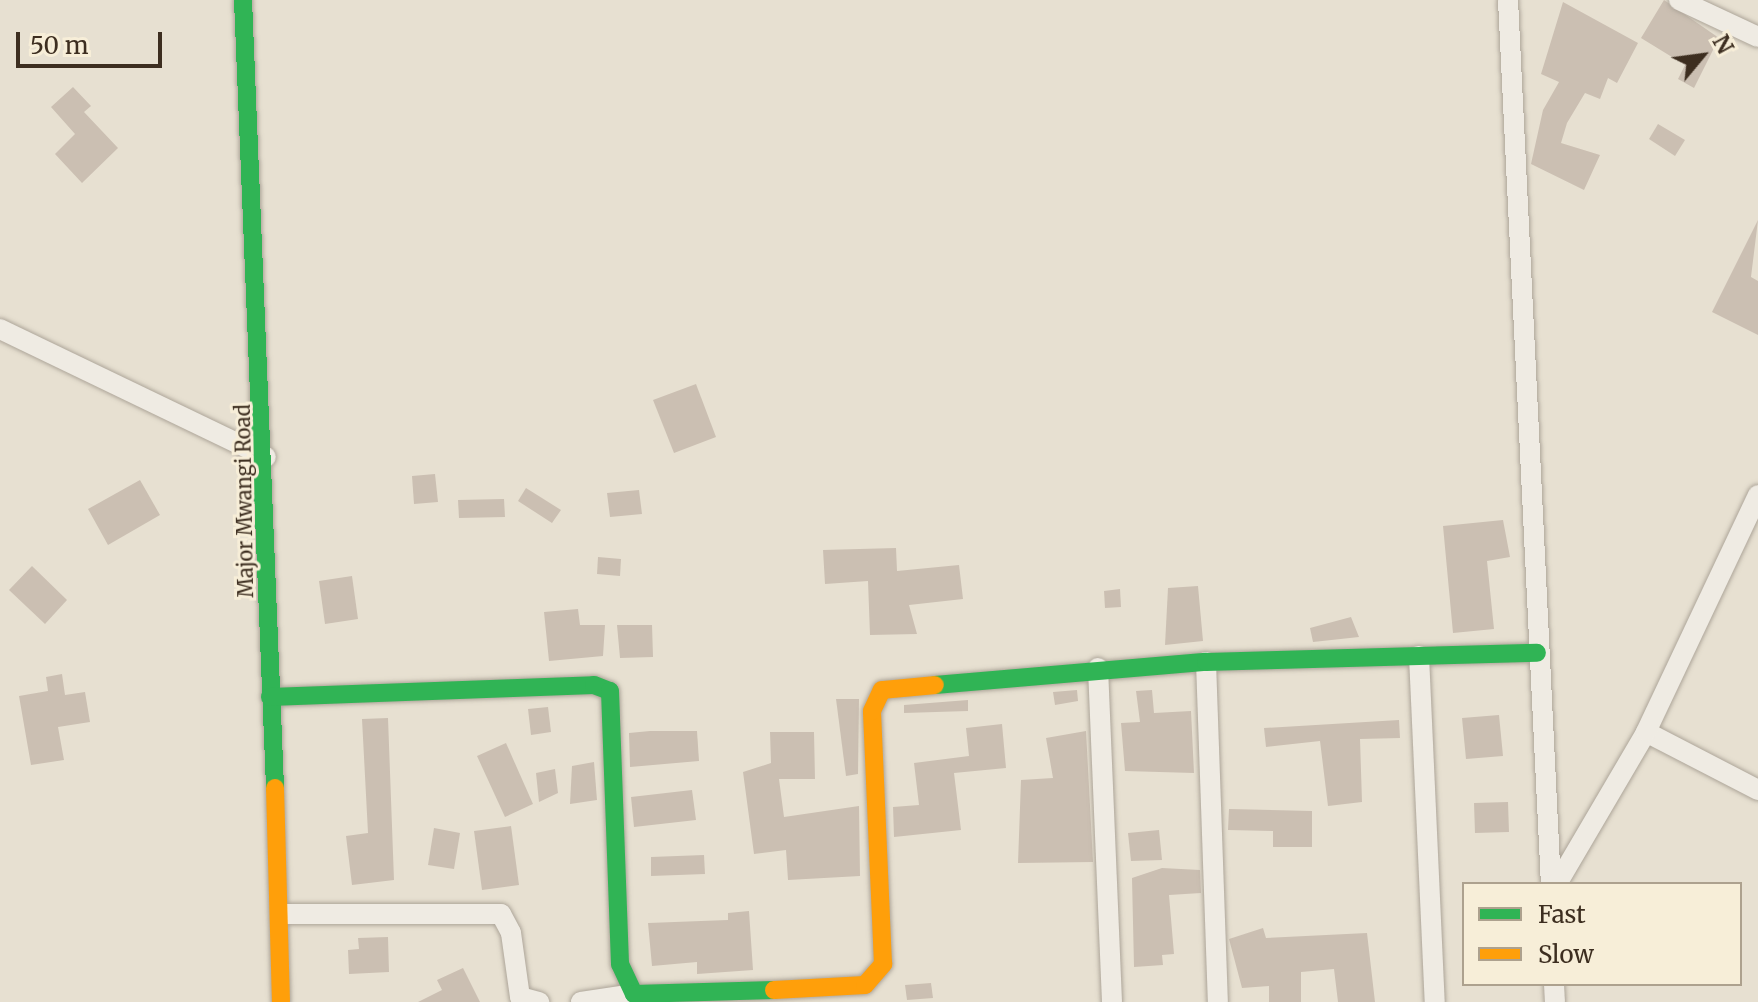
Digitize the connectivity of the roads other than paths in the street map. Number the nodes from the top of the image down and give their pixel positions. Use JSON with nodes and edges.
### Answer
{"nodes":[{"id":1,"x":243,"y":0,"type":"edge"},
{"id":2,"x":1508,"y":0,"type":"edge"},
{"id":3,"x":1679,"y":0,"type":"edge"},
{"id":4,"x":1758,"y":37,"type":"edge"},
{"id":5,"x":0,"y":329,"type":"edge"},
{"id":6,"x":266,"y":457,"type":"junction"},
{"id":7,"x":1758,"y":495,"type":"edge"},
{"id":8,"x":1537,"y":653,"type":"junction"},
{"id":9,"x":1419,"y":656,"type":"junction"},
{"id":10,"x":1206,"y":662,"type":"junction"},
{"id":11,"x":1098,"y":668,"type":"junction"},
{"id":12,"x":270,"y":697,"type":"junction"},
{"id":13,"x":1646,"y":732,"type":"junction"},
{"id":14,"x":1758,"y":790,"type":"edge"},
{"id":15,"x":1551,"y":882,"type":"edge"},
{"id":16,"x":1558,"y":882,"type":"edge"},
{"id":17,"x":280,"y":914,"type":"junction"},
{"id":18,"x":634,"y":994,"type":"junction"},
{"id":19,"x":281,"y":1002,"type":"edge"},
{"id":20,"x":539,"y":1002,"type":"edge"},
{"id":21,"x":581,"y":1002,"type":"edge"},
{"id":22,"x":1112,"y":1002,"type":"edge"},
{"id":23,"x":1218,"y":1002,"type":"edge"},
{"id":24,"x":1435,"y":1002,"type":"edge"}],
"edges":[{"from":1,"to":6,"type":"street","name":"Major Mwangi Road"},
{"from":2,"to":8,"type":"street"},
{"from":3,"to":4,"type":"street"},
{"from":5,"to":6,"type":"street"},
{"from":6,"to":12,"type":"street","name":"Major Mwangi Road"},
{"from":7,"to":13,"type":"street"},
{"from":8,"to":9,"type":"street"},
{"from":8,"to":15,"type":"street"},
{"from":9,"to":10,"type":"street"},
{"from":9,"to":24,"type":"street"},
{"from":10,"to":11,"type":"street"},
{"from":10,"to":23,"type":"street"},
{"from":11,"to":18,"type":"street"},
{"from":11,"to":22,"type":"street"},
{"from":12,"to":17,"type":"street","name":"Major Mwangi Road"},
{"from":12,"to":18,"type":"street"},
{"from":13,"to":14,"type":"street"},
{"from":13,"to":16,"type":"street"},
{"from":17,"to":19,"type":"street","name":"Major Mwangi Road"},
{"from":17,"to":20,"type":"street"},
{"from":18,"to":21,"type":"street"}]}
